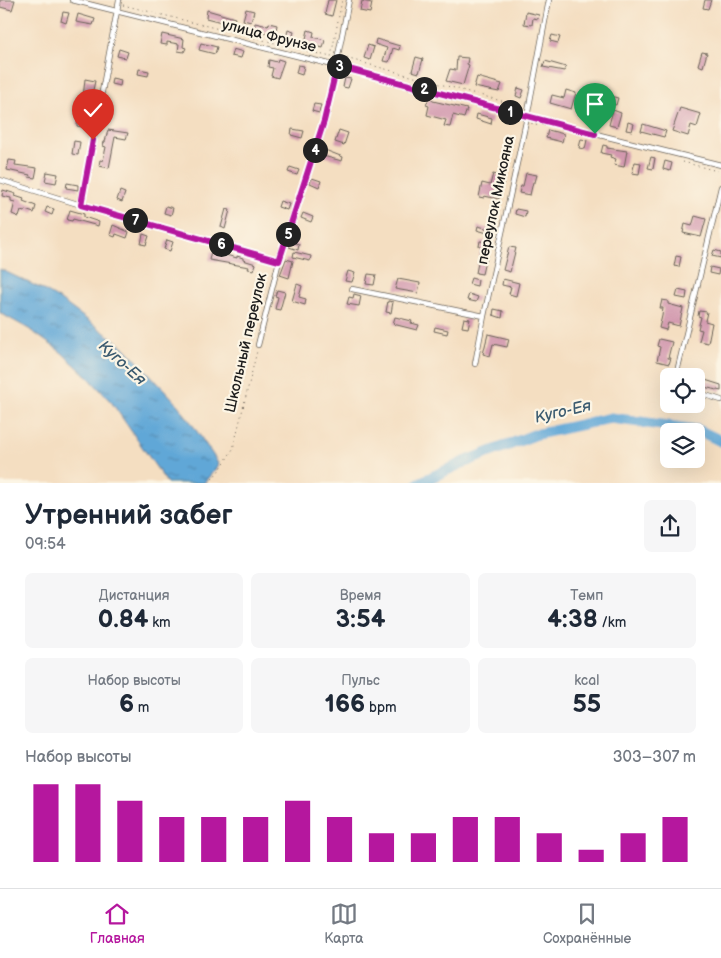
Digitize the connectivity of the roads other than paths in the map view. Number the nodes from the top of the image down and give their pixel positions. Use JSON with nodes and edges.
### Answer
{"nodes":[{"id":1,"x":72,"y":0,"type":"edge"},
{"id":2,"x":350,"y":0,"type":"edge"},
{"id":3,"x":549,"y":0,"type":"edge"},
{"id":4,"x":119,"y":2,"type":"edge"},
{"id":5,"x":118,"y":11,"type":"junction"},
{"id":6,"x":337,"y":66,"type":"junction"},
{"id":7,"x":527,"y":117,"type":"junction"},
{"id":8,"x":721,"y":165,"type":"edge"},
{"id":9,"x":0,"y":180,"type":"edge"},
{"id":10,"x":721,"y":187,"type":"edge"},
{"id":11,"x":81,"y":205,"type":"junction"},
{"id":12,"x":279,"y":261,"type":"junction"},
{"id":13,"x":352,"y":289,"type":"dead end"},
{"id":14,"x":484,"y":316,"type":"junction"},
{"id":15,"x":258,"y":345,"type":"road end"},
{"id":16,"x":475,"y":364,"type":"dead end"},
{"id":17,"x":678,"y":368,"type":"edge"},
{"id":18,"x":705,"y":395,"type":"edge"},
{"id":19,"x":721,"y":400,"type":"edge"}],
"edges":[{"from":1,"to":5,"type":"street","name":"улица Фрунзе"},
{"from":2,"to":6,"type":"street","name":"Школьный переулок"},
{"from":3,"to":7,"type":"street","name":"переулок Микояна"},
{"from":4,"to":5,"type":"street"},
{"from":5,"to":6,"type":"street","name":"улица Фрунзе"},
{"from":5,"to":11,"type":"street"},
{"from":6,"to":7,"type":"street","name":"улица Фрунзе"},
{"from":6,"to":12,"type":"street","name":"Школьный переулок"},
{"from":7,"to":8,"type":"street","name":"улица Фрунзе"},
{"from":7,"to":14,"type":"street","name":"переулок Микояна"},
{"from":9,"to":11,"type":"street"},
{"from":10,"to":17,"type":"street"},
{"from":11,"to":12,"type":"street"},
{"from":12,"to":15,"type":"street","name":"Школьный переулок"},
{"from":13,"to":14,"type":"street"},
{"from":14,"to":16,"type":"street","name":"переулок Микояна"},
{"from":18,"to":19,"type":"street"}]}
